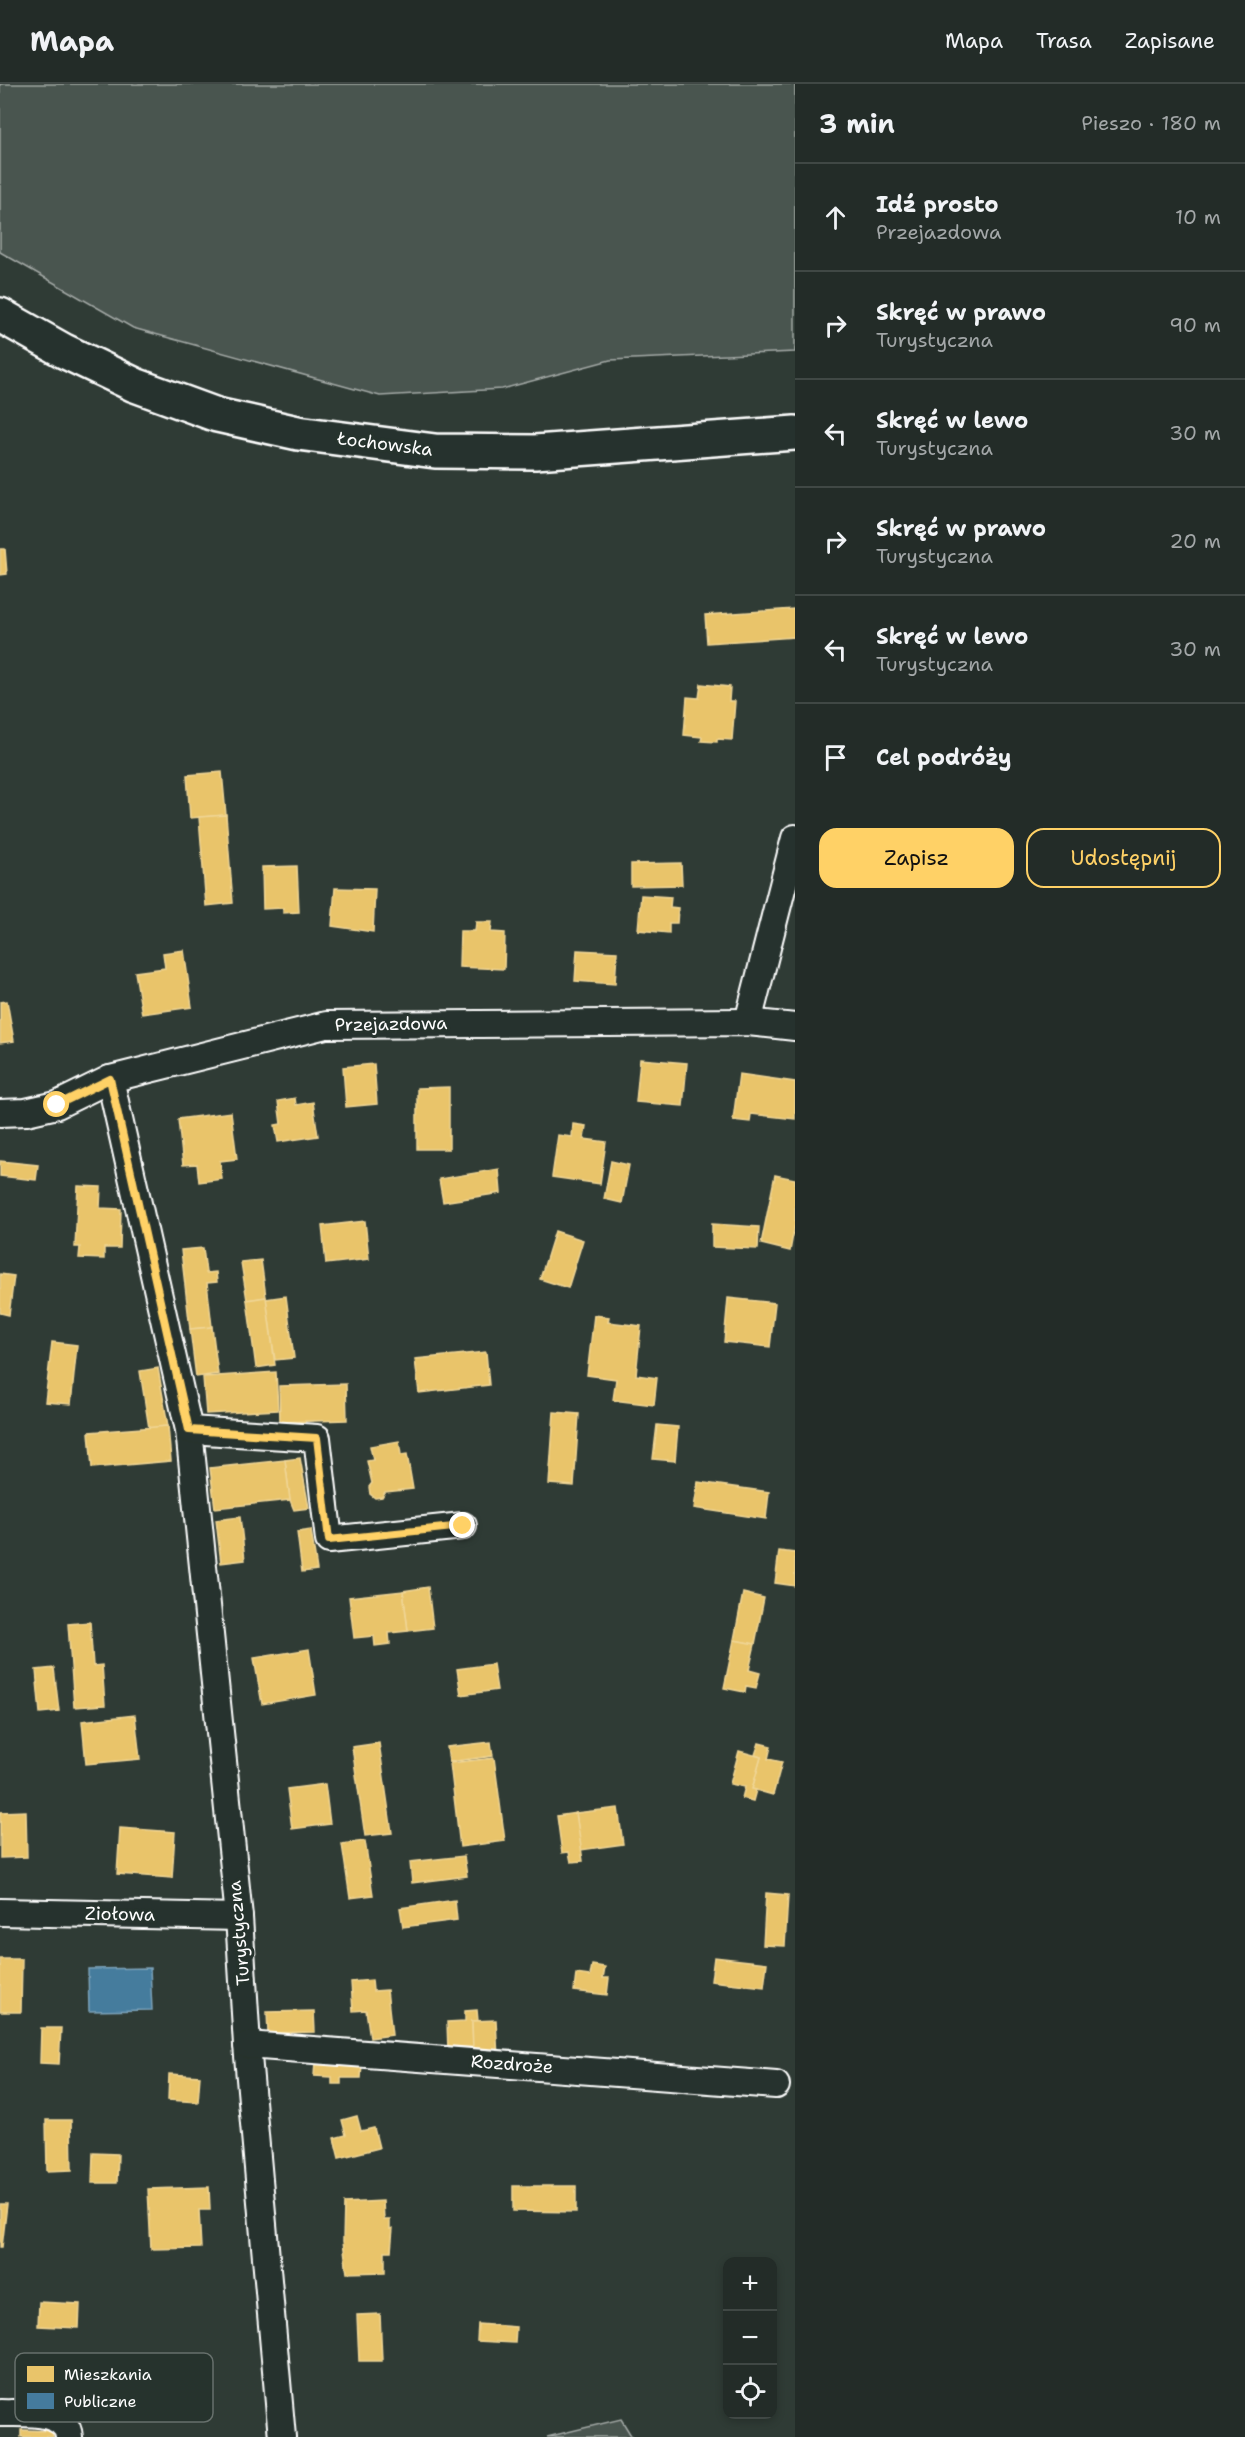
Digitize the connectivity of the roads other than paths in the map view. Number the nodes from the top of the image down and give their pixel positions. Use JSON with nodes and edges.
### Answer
{"nodes":[{"id":1,"x":0,"y":315,"type":"edge"},
{"id":2,"x":795,"y":433,"type":"edge"},
{"id":3,"x":795,"y":838,"type":"edge"},
{"id":4,"x":748,"y":1022,"type":"junction"},
{"id":5,"x":795,"y":1027,"type":"edge"},
{"id":6,"x":110,"y":1079,"type":"junction"},
{"id":7,"x":0,"y":1113,"type":"edge"},
{"id":8,"x":189,"y":1430,"type":"junction"},
{"id":9,"x":463,"y":1526,"type":"dead end"},
{"id":10,"x":0,"y":1912,"type":"edge"},
{"id":11,"x":239,"y":1917,"type":"junction"},
{"id":12,"x":248,"y":2045,"type":"junction"},
{"id":13,"x":776,"y":2085,"type":"dead end"},
{"id":14,"x":0,"y":2413,"type":"edge"},
{"id":15,"x":15,"y":2414,"type":"edge"},
{"id":16,"x":62,"y":2422,"type":"edge"},
{"id":17,"x":69,"y":2437,"type":"edge"},
{"id":18,"x":282,"y":2437,"type":"edge"}],
"edges":[{"from":1,"to":2,"type":"main road","name":"Łochowska"},
{"from":3,"to":4,"type":"street"},
{"from":4,"to":5,"type":"street","name":"Przejazdowa"},
{"from":4,"to":6,"type":"street","name":"Przejazdowa"},
{"from":6,"to":7,"type":"street","name":"Przejazdowa"},
{"from":6,"to":8,"type":"street","name":"Turystyczna"},
{"from":8,"to":9,"type":"street"},
{"from":8,"to":11,"type":"street","name":"Turystyczna"},
{"from":10,"to":11,"type":"street","name":"Ziołowa"},
{"from":11,"to":12,"type":"street","name":"Turystyczna"},
{"from":12,"to":13,"type":"street","name":"Rozdroże"},
{"from":12,"to":18,"type":"street","name":"Turystyczna"},
{"from":14,"to":15,"type":"street"},
{"from":16,"to":17,"type":"street"}]}
